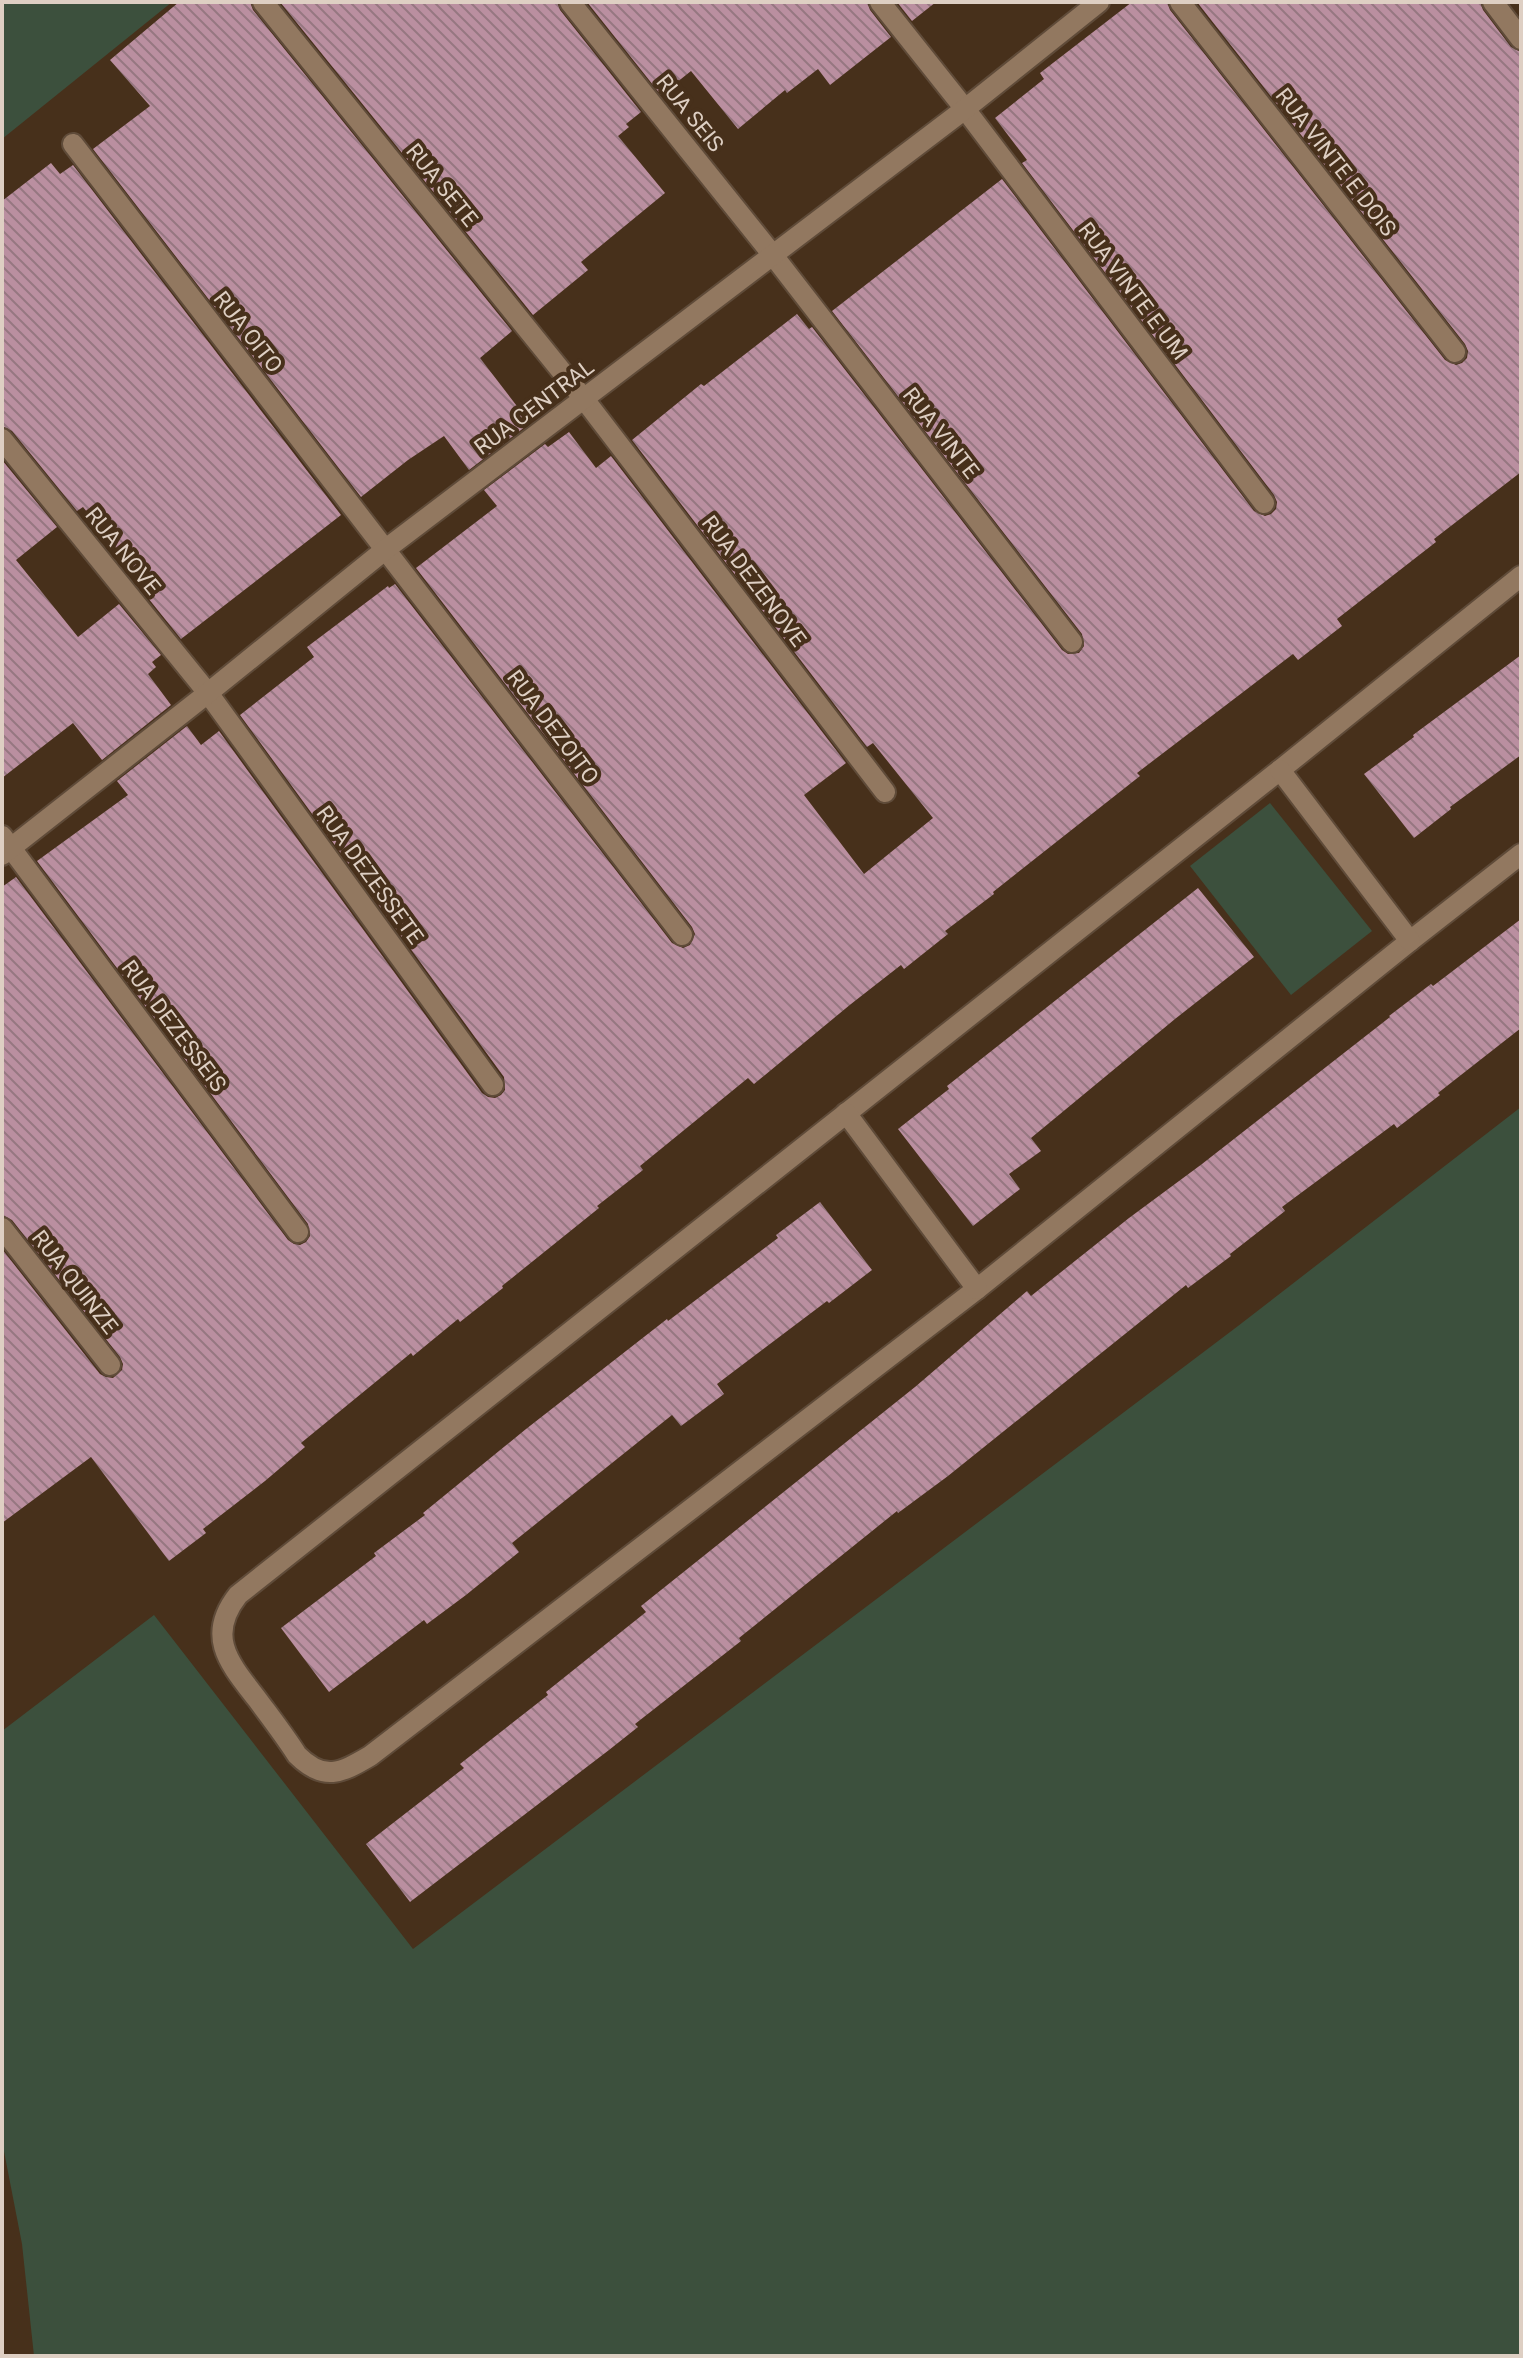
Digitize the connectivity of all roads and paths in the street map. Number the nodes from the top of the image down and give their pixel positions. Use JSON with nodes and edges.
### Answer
{"nodes":[{"id":1,"x":263,"y":2,"type":"edge"},
{"id":2,"x":570,"y":2,"type":"edge"},
{"id":3,"x":880,"y":2,"type":"edge"},
{"id":4,"x":1099,"y":2,"type":"edge"},
{"id":5,"x":1180,"y":2,"type":"edge"},
{"id":6,"x":1493,"y":2,"type":"edge"},
{"id":7,"x":1521,"y":39,"type":"edge"},
{"id":8,"x":965,"y":109,"type":"junction"},
{"id":9,"x":73,"y":144,"type":"dead end"},
{"id":10,"x":772,"y":254,"type":"junction"},
{"id":11,"x":1455,"y":352,"type":"dead end"},
{"id":12,"x":584,"y":399,"type":"junction"},
{"id":13,"x":2,"y":439,"type":"edge"},
{"id":14,"x":1264,"y":503,"type":"dead end"},
{"id":15,"x":386,"y":549,"type":"junction"},
{"id":16,"x":1521,"y":576,"type":"edge"},
{"id":17,"x":1072,"y":642,"type":"dead end"},
{"id":18,"x":208,"y":693,"type":"junction"},
{"id":19,"x":1280,"y":770,"type":"junction"},
{"id":20,"x":885,"y":792,"type":"dead end"},
{"id":21,"x":5,"y":846,"type":"edge"},
{"id":22,"x":1521,"y":854,"type":"edge"},
{"id":23,"x":682,"y":935,"type":"dead end"},
{"id":24,"x":1410,"y":941,"type":"junction"},
{"id":25,"x":493,"y":1085,"type":"dead end"},
{"id":26,"x":846,"y":1113,"type":"junction"},
{"id":27,"x":2,"y":1228,"type":"edge"},
{"id":28,"x":298,"y":1232,"type":"dead end"},
{"id":29,"x":977,"y":1289,"type":"junction"},
{"id":30,"x":110,"y":1365,"type":"dead end"}],
"edges":[{"from":1,"to":12,"type":"street","name":"RUA SETE"},
{"from":2,"to":10,"type":"street","name":"RUA SEIS"},
{"from":3,"to":8,"type":"street","name":"RUA VINTE E UM"},
{"from":4,"to":8,"type":"street","name":"RUA CENTRAL"},
{"from":5,"to":11,"type":"street","name":"RUA VINTE E DOIS"},
{"from":6,"to":7,"type":"street"},
{"from":8,"to":10,"type":"street","name":"RUA CENTRAL"},
{"from":8,"to":14,"type":"street","name":"RUA VINTE E UM"},
{"from":9,"to":15,"type":"street","name":"RUA OITO"},
{"from":10,"to":12,"type":"street","name":"RUA CENTRAL"},
{"from":10,"to":17,"type":"street","name":"RUA VINTE"},
{"from":12,"to":15,"type":"street","name":"RUA CENTRAL"},
{"from":12,"to":20,"type":"street","name":"RUA DEZENOVE"},
{"from":13,"to":18,"type":"street","name":"RUA NOVE"},
{"from":15,"to":18,"type":"street","name":"RUA CENTRAL"},
{"from":15,"to":23,"type":"street","name":"RUA DEZOITO"},
{"from":16,"to":19,"type":"street"},
{"from":18,"to":21,"type":"street","name":"RUA CENTRAL"},
{"from":18,"to":25,"type":"street","name":"RUA DEZESSETE"},
{"from":19,"to":24,"type":"street"},
{"from":19,"to":26,"type":"street"},
{"from":21,"to":28,"type":"street","name":"RUA DEZESSEIS"},
{"from":22,"to":24,"type":"street"},
{"from":24,"to":29,"type":"street"},
{"from":26,"to":29,"type":"street"},
{"from":26,"to":29,"type":"street"},
{"from":27,"to":30,"type":"street","name":"RUA QUINZE"}]}
